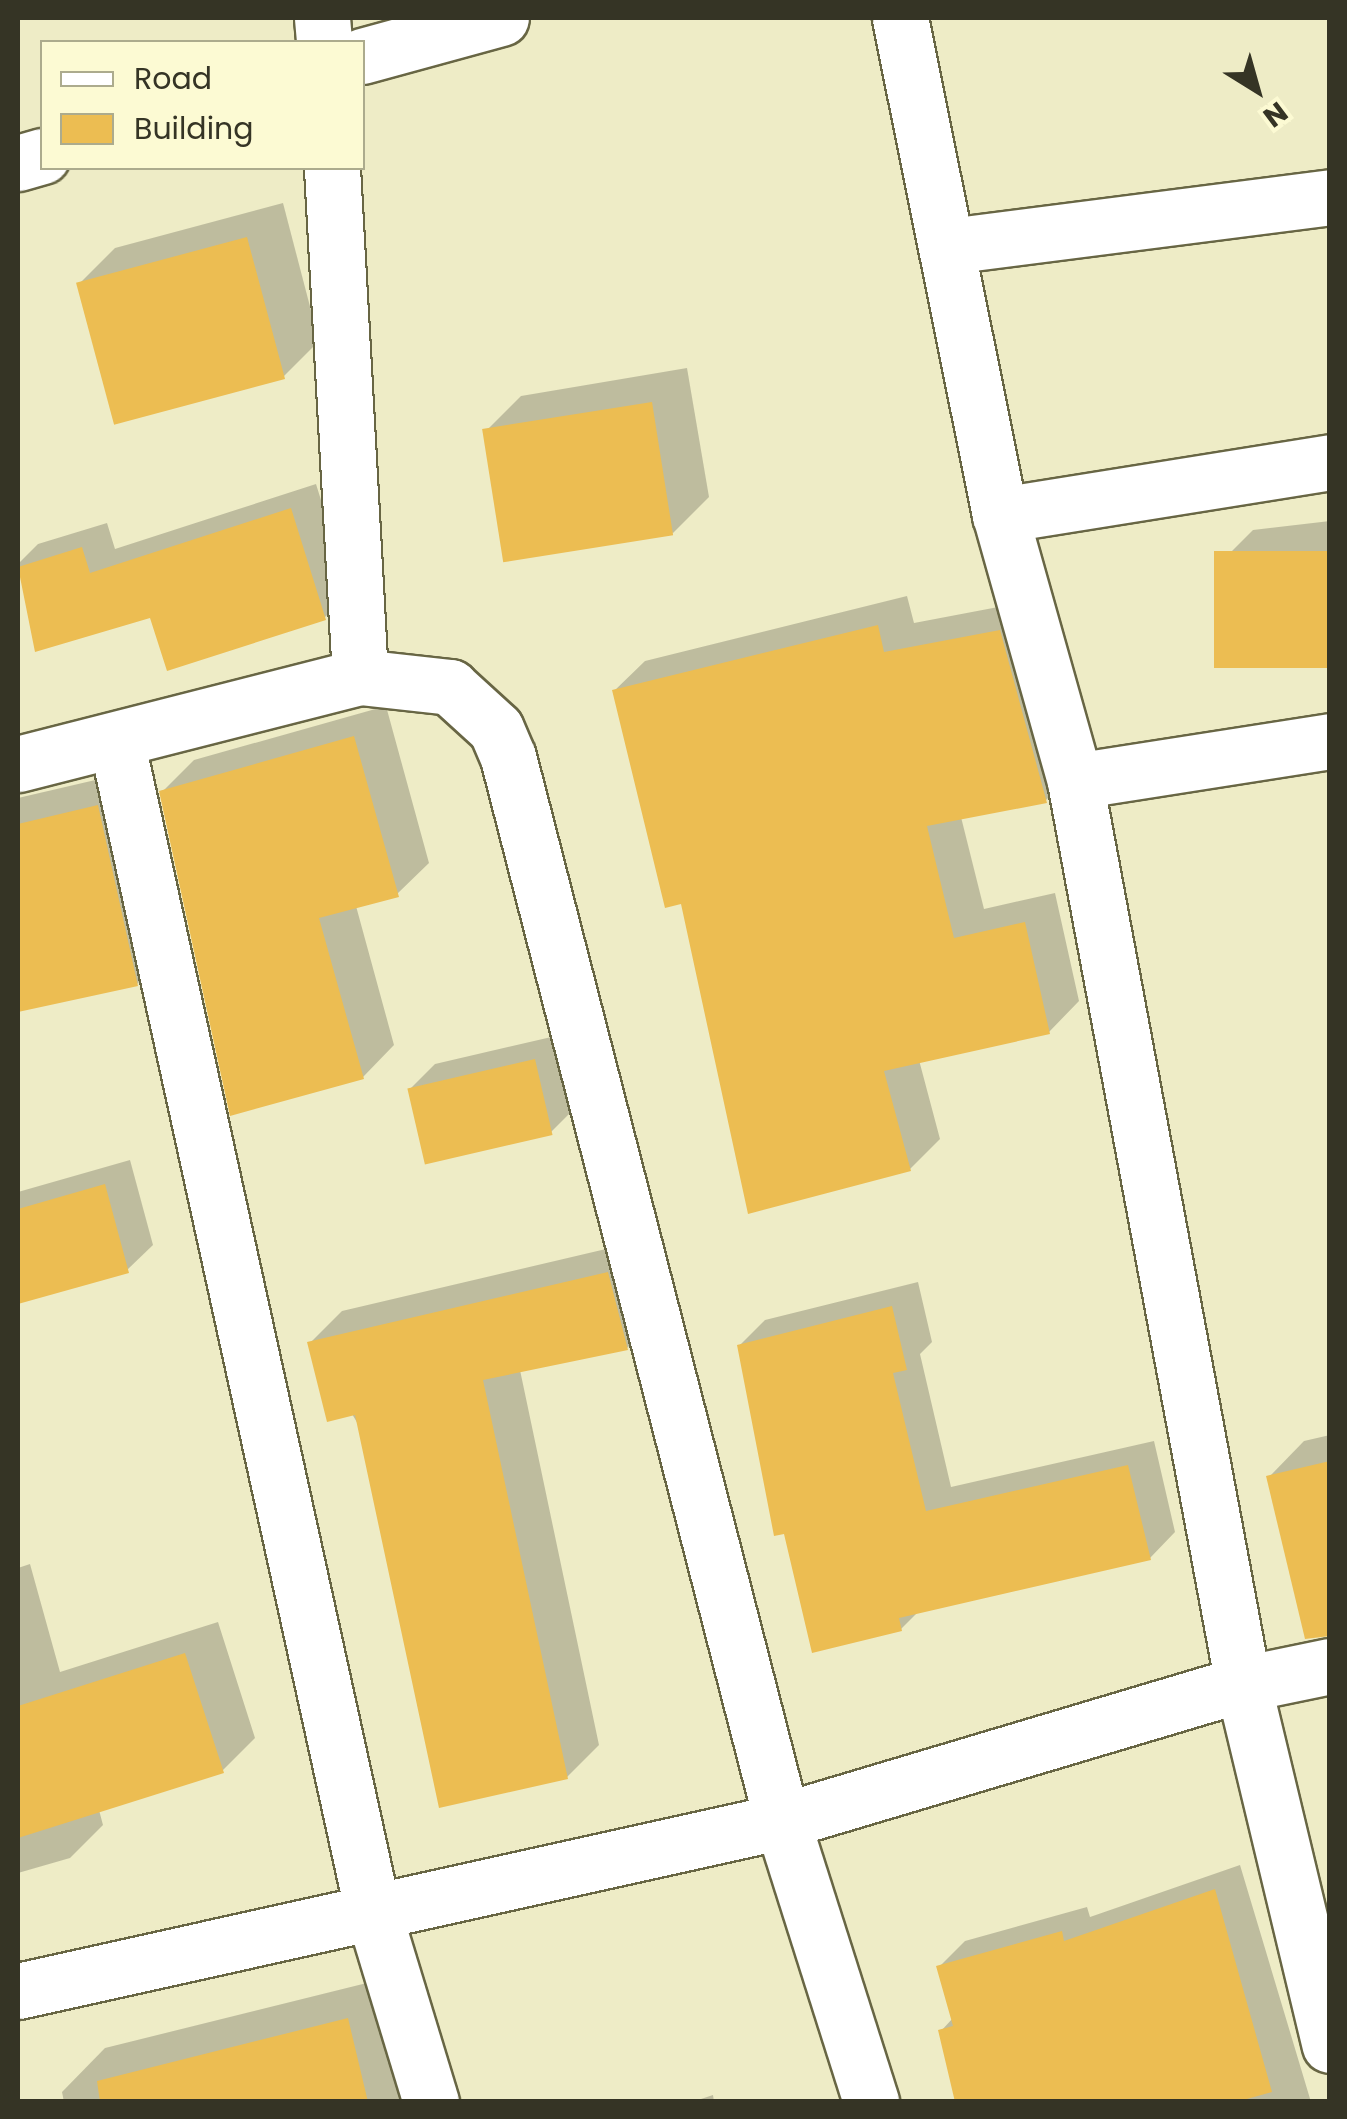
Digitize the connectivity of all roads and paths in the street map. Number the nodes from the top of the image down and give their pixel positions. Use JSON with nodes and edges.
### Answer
{"nodes":[{"id":1,"x":501,"y":18,"type":"edge"},
{"id":2,"x":900,"y":18,"type":"edge"},
{"id":3,"x":365,"y":55,"type":"edge"},
{"id":4,"x":332,"y":170,"type":"edge"},
{"id":5,"x":1330,"y":197,"type":"edge"},
{"id":6,"x":950,"y":246,"type":"junction"},
{"id":7,"x":1330,"y":462,"type":"edge"},
{"id":8,"x":1000,"y":515,"type":"junction"},
{"id":9,"x":360,"y":677,"type":"junction"},
{"id":10,"x":116,"y":740,"type":"junction"},
{"id":11,"x":1330,"y":740,"type":"edge"},
{"id":12,"x":18,"y":764,"type":"edge"},
{"id":13,"x":1075,"y":781,"type":"junction"},
{"id":14,"x":1330,"y":1666,"type":"edge"},
{"id":15,"x":1242,"y":1684,"type":"junction"},
{"id":16,"x":782,"y":1821,"type":"junction"},
{"id":17,"x":372,"y":1908,"type":"junction"},
{"id":18,"x":18,"y":1991,"type":"edge"},
{"id":19,"x":1330,"y":2046,"type":"edge"},
{"id":20,"x":431,"y":2102,"type":"edge"},
{"id":21,"x":871,"y":2102,"type":"edge"}],
"edges":[{"from":1,"to":3,"type":"street"},
{"from":2,"to":6,"type":"street"},
{"from":4,"to":9,"type":"street"},
{"from":5,"to":6,"type":"street"},
{"from":6,"to":8,"type":"street"},
{"from":7,"to":8,"type":"street"},
{"from":8,"to":13,"type":"street"},
{"from":9,"to":10,"type":"street"},
{"from":9,"to":16,"type":"street"},
{"from":10,"to":12,"type":"street"},
{"from":10,"to":17,"type":"street"},
{"from":11,"to":13,"type":"street"},
{"from":13,"to":15,"type":"street"},
{"from":14,"to":15,"type":"street"},
{"from":15,"to":16,"type":"street"},
{"from":15,"to":19,"type":"street"},
{"from":16,"to":17,"type":"street"},
{"from":16,"to":21,"type":"street"},
{"from":17,"to":18,"type":"street"},
{"from":17,"to":20,"type":"street"}]}
